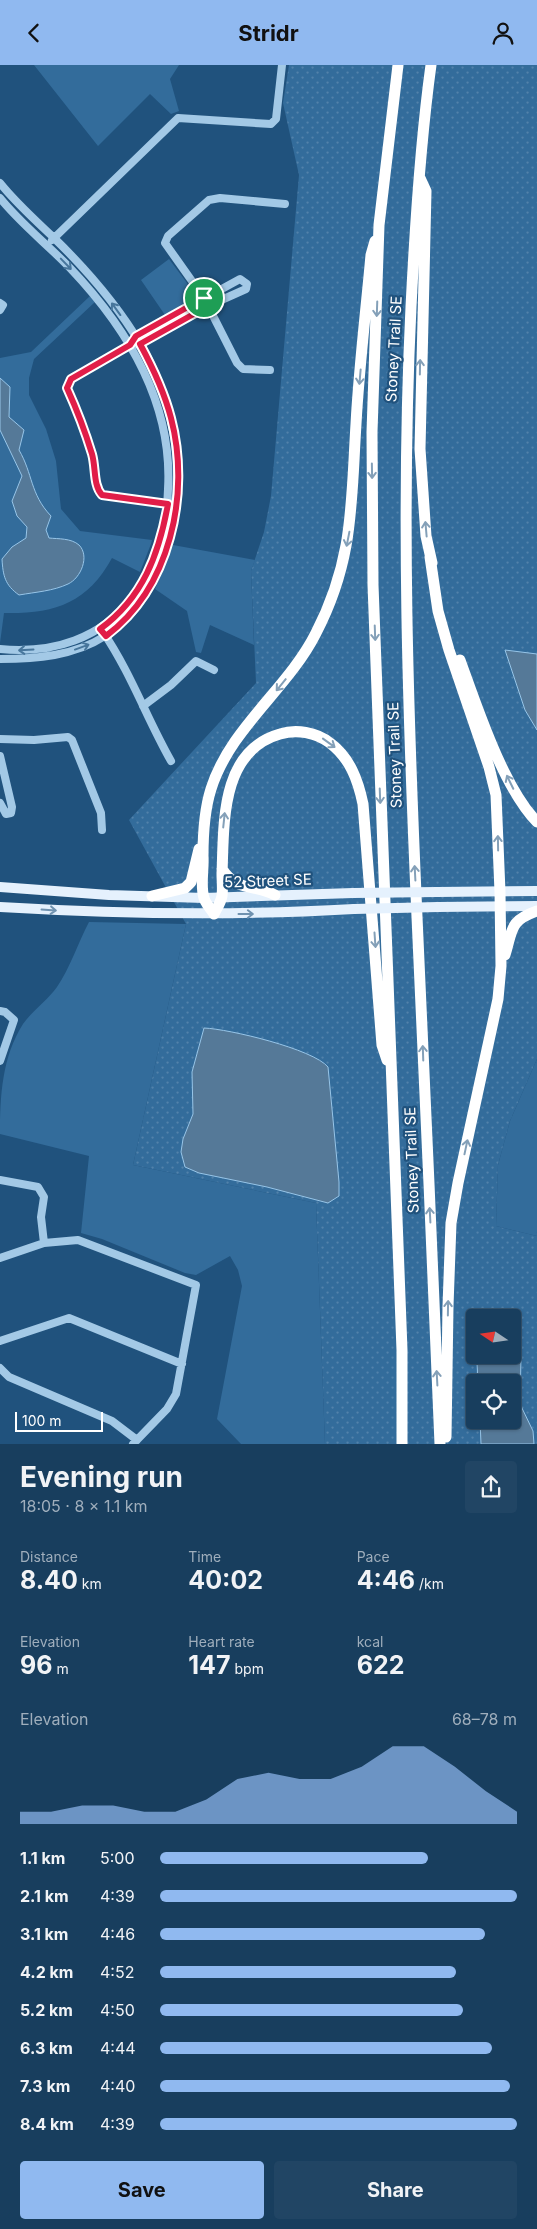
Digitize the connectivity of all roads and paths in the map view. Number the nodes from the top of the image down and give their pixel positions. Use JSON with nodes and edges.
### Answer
{"nodes":[{"id":1,"x":282,"y":65,"type":"edge"},
{"id":2,"x":398,"y":65,"type":"edge"},
{"id":3,"x":431,"y":65,"type":"edge"},
{"id":4,"x":419,"y":175,"type":"junction"},
{"id":5,"x":0,"y":183,"type":"edge"},
{"id":6,"x":11,"y":197,"type":"junction"},
{"id":7,"x":1,"y":203,"type":"edge"},
{"id":8,"x":285,"y":204,"type":"dead end"},
{"id":9,"x":379,"y":225,"type":"junction"},
{"id":10,"x":54,"y":238,"type":"junction"},
{"id":11,"x":47,"y":245,"type":"junction"},
{"id":12,"x":204,"y":298,"type":"junction"},
{"id":13,"x":0,"y":303,"type":"edge"},
{"id":14,"x":208,"y":306,"type":"junction"},
{"id":15,"x":0,"y":310,"type":"edge"},
{"id":16,"x":136,"y":336,"type":"junction"},
{"id":17,"x":140,"y":344,"type":"junction"},
{"id":18,"x":130,"y":345,"type":"junction"},
{"id":19,"x":270,"y":370,"type":"dead end"},
{"id":20,"x":167,"y":420,"type":"junction"},
{"id":21,"x":168,"y":504,"type":"junction"},
{"id":22,"x":430,"y":557,"type":"junction"},
{"id":23,"x":100,"y":629,"type":"junction"},
{"id":24,"x":106,"y":636,"type":"junction"},
{"id":25,"x":0,"y":649,"type":"edge"},
{"id":26,"x":0,"y":659,"type":"edge"},
{"id":27,"x":214,"y":670,"type":"dead end"},
{"id":28,"x":143,"y":706,"type":"junction"},
{"id":29,"x":0,"y":739,"type":"edge"},
{"id":30,"x":0,"y":756,"type":"edge"},
{"id":31,"x":171,"y":761,"type":"dead end"},
{"id":32,"x":0,"y":803,"type":"edge"},
{"id":33,"x":537,"y":822,"type":"edge"},
{"id":34,"x":102,"y":830,"type":"dead end"},
{"id":35,"x":203,"y":838,"type":"junction"},
{"id":36,"x":222,"y":869,"type":"junction"},
{"id":37,"x":0,"y":887,"type":"edge"},
{"id":38,"x":500,"y":891,"type":"junction"},
{"id":39,"x":537,"y":891,"type":"edge"},
{"id":40,"x":276,"y":895,"type":"junction"},
{"id":41,"x":152,"y":896,"type":"junction"},
{"id":42,"x":222,"y":897,"type":"junction"},
{"id":43,"x":204,"y":898,"type":"junction"},
{"id":44,"x":537,"y":906,"type":"edge"},
{"id":45,"x":0,"y":907,"type":"edge"},
{"id":46,"x":500,"y":907,"type":"junction"},
{"id":47,"x":537,"y":911,"type":"edge"},
{"id":48,"x":214,"y":914,"type":"junction"},
{"id":49,"x":501,"y":966,"type":"junction"},
{"id":50,"x":0,"y":1011,"type":"edge"},
{"id":51,"x":0,"y":1061,"type":"edge"},
{"id":52,"x":391,"y":1071,"type":"junction"},
{"id":53,"x":0,"y":1180,"type":"edge"},
{"id":54,"x":44,"y":1243,"type":"junction"},
{"id":55,"x":0,"y":1258,"type":"edge"},
{"id":56,"x":0,"y":1341,"type":"edge"},
{"id":57,"x":182,"y":1364,"type":"junction"},
{"id":58,"x":0,"y":1368,"type":"edge"},
{"id":59,"x":135,"y":1442,"type":"edge"},
{"id":60,"x":402,"y":1444,"type":"edge"},
{"id":61,"x":440,"y":1444,"type":"edge"},
{"id":62,"x":445,"y":1444,"type":"edge"}],
"edges":[{"from":1,"to":10,"type":"street"},
{"from":2,"to":9,"type":"highway","name":"Stoney Trail SE"},
{"from":3,"to":4,"type":"highway","name":"Stoney Trail SE"},
{"from":22,"to":4,"type":"highway","one_way":true},
{"from":61,"to":4,"type":"highway","name":"Stoney Trail SE","one_way":true},
{"from":5,"to":6,"type":"street"},
{"from":6,"to":7,"type":"street"},
{"from":6,"to":10,"type":"street"},
{"from":7,"to":11,"type":"street"},
{"from":8,"to":12,"type":"street"},
{"from":9,"to":35,"type":"highway","one_way":true},
{"from":9,"to":52,"type":"highway","name":"Stoney Trail SE","one_way":true},
{"from":10,"to":11,"type":"street"},
{"from":16,"to":10,"type":"street","one_way":true},
{"from":11,"to":18,"type":"street","one_way":true},
{"from":12,"to":14,"type":"street"},
{"from":12,"to":14,"type":"street"},
{"from":12,"to":16,"type":"street"},
{"from":13,"to":15,"type":"street"},
{"from":14,"to":17,"type":"street"},
{"from":14,"to":19,"type":"street"},
{"from":16,"to":17,"type":"street"},
{"from":16,"to":18,"type":"street"},
{"from":17,"to":18,"type":"street"},
{"from":17,"to":20,"type":"street"},
{"from":18,"to":20,"type":"street"},
{"from":18,"to":21,"type":"street"},
{"from":20,"to":21,"type":"street"},
{"from":20,"to":24,"type":"street"},
{"from":21,"to":23,"type":"street"},
{"from":33,"to":22,"type":"highway","one_way":true},
{"from":38,"to":22,"type":"highway","one_way":true},
{"from":23,"to":24,"type":"street"},
{"from":23,"to":25,"type":"street","one_way":true},
{"from":26,"to":24,"type":"street","one_way":true},
{"from":24,"to":28,"type":"street"},
{"from":27,"to":28,"type":"street"},
{"from":28,"to":31,"type":"street"},
{"from":29,"to":34,"type":"street"},
{"from":30,"to":32,"type":"street"},
{"from":35,"to":41,"type":"highway"},
{"from":35,"to":43,"type":"highway"},
{"from":36,"to":40,"type":"highway"},
{"from":36,"to":42,"type":"highway"},
{"from":36,"to":52,"type":"highway","one_way":true},
{"from":37,"to":41,"type":"main road","name":"52 Street SE"},
{"from":38,"to":39,"type":"main road","name":"52 Street SE"},
{"from":38,"to":40,"type":"main road","name":"52 Street SE","bridge":true},
{"from":38,"to":46,"type":"highway"},
{"from":40,"to":42,"type":"main road","name":"52 Street SE"},
{"from":41,"to":43,"type":"main road","name":"52 Street SE"},
{"from":42,"to":43,"type":"main road","name":"52 Street SE"},
{"from":42,"to":48,"type":"highway"},
{"from":43,"to":48,"type":"highway"},
{"from":44,"to":46,"type":"main road","name":"52 Street SE"},
{"from":45,"to":48,"type":"main road","name":"52 Street SE","one_way":true},
{"from":48,"to":46,"type":"main road","name":"52 Street SE","one_way":true,"bridge":true},
{"from":46,"to":49,"type":"highway"},
{"from":47,"to":49,"type":"highway"},
{"from":62,"to":49,"type":"highway","one_way":true},
{"from":50,"to":51,"type":"street"},
{"from":52,"to":60,"type":"highway","name":"Stoney Trail SE"},
{"from":53,"to":54,"type":"street"},
{"from":54,"to":55,"type":"street"},
{"from":54,"to":57,"type":"street"},
{"from":56,"to":57,"type":"street"},
{"from":57,"to":59,"type":"street"},
{"from":58,"to":59,"type":"street"}]}
